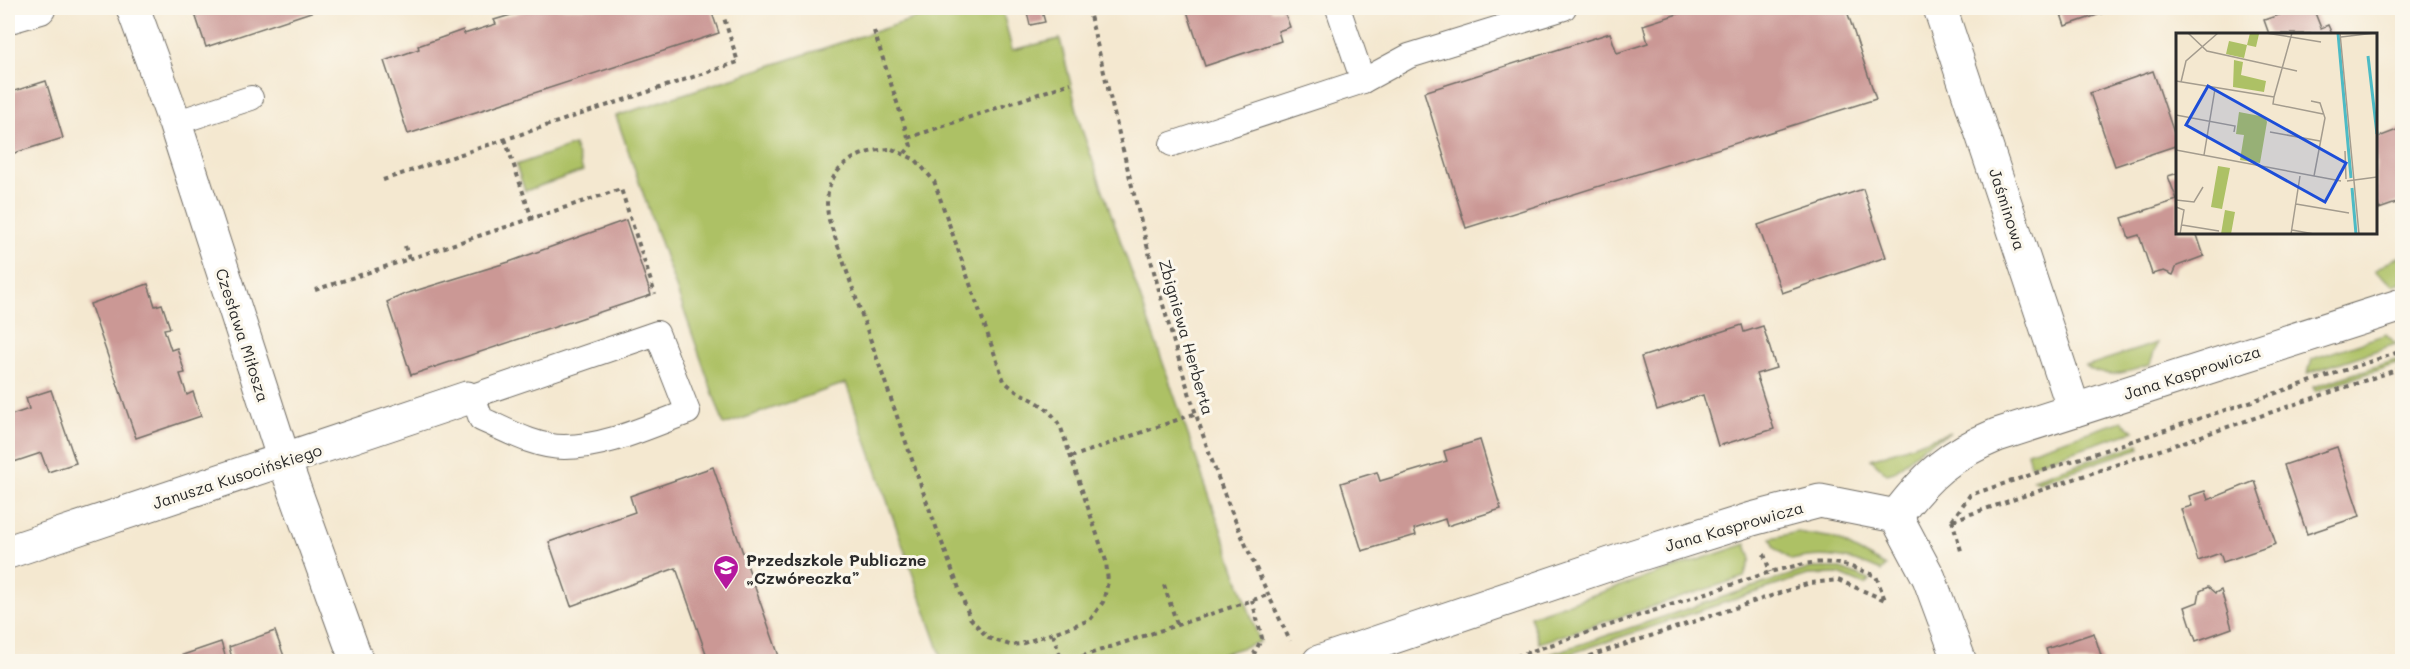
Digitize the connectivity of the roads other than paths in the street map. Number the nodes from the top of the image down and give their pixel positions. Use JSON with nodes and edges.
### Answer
{"nodes":[{"id":1,"x":39,"y":8,"type":"edge"},
{"id":2,"x":133,"y":8,"type":"edge"},
{"id":3,"x":1338,"y":8,"type":"edge"},
{"id":4,"x":1564,"y":8,"type":"edge"},
{"id":5,"x":1940,"y":8,"type":"edge"},
{"id":6,"x":8,"y":17,"type":"edge"},
{"id":7,"x":1363,"y":81,"type":"junction"},
{"id":8,"x":251,"y":98,"type":"dead end"},
{"id":9,"x":175,"y":123,"type":"junction"},
{"id":10,"x":1172,"y":144,"type":"dead end"},
{"id":11,"x":2403,"y":305,"type":"edge"},
{"id":12,"x":470,"y":397,"type":"junction"},
{"id":13,"x":2074,"y":410,"type":"junction"},
{"id":14,"x":284,"y":460,"type":"junction"},
{"id":15,"x":1896,"y":516,"type":"junction"},
{"id":16,"x":8,"y":552,"type":"edge"},
{"id":17,"x":357,"y":662,"type":"edge"},
{"id":18,"x":1318,"y":662,"type":"edge"},
{"id":19,"x":1960,"y":662,"type":"edge"}],
"edges":[{"from":1,"to":6,"type":"street"},
{"from":2,"to":9,"type":"street","name":"Czesława Miłosza"},
{"from":3,"to":7,"type":"lane"},
{"from":4,"to":7,"type":"lane"},
{"from":5,"to":13,"type":"street","name":"Jaśminowa"},
{"from":7,"to":10,"type":"lane"},
{"from":8,"to":9,"type":"lane"},
{"from":9,"to":14,"type":"street","name":"Czesława Miłosza"},
{"from":11,"to":13,"type":"street","name":"Jana Kasprowicza"},
{"from":12,"to":12,"type":"lane"},
{"from":12,"to":14,"type":"street","name":"Janusza Kusocińskiego"},
{"from":13,"to":15,"type":"street","name":"Jana Kasprowicza"},
{"from":14,"to":16,"type":"street","name":"Janusza Kusocińskiego"},
{"from":14,"to":17,"type":"street","name":"Czesława Miłosza"},
{"from":15,"to":18,"type":"street","name":"Jana Kasprowicza"},
{"from":15,"to":19,"type":"street"}]}
